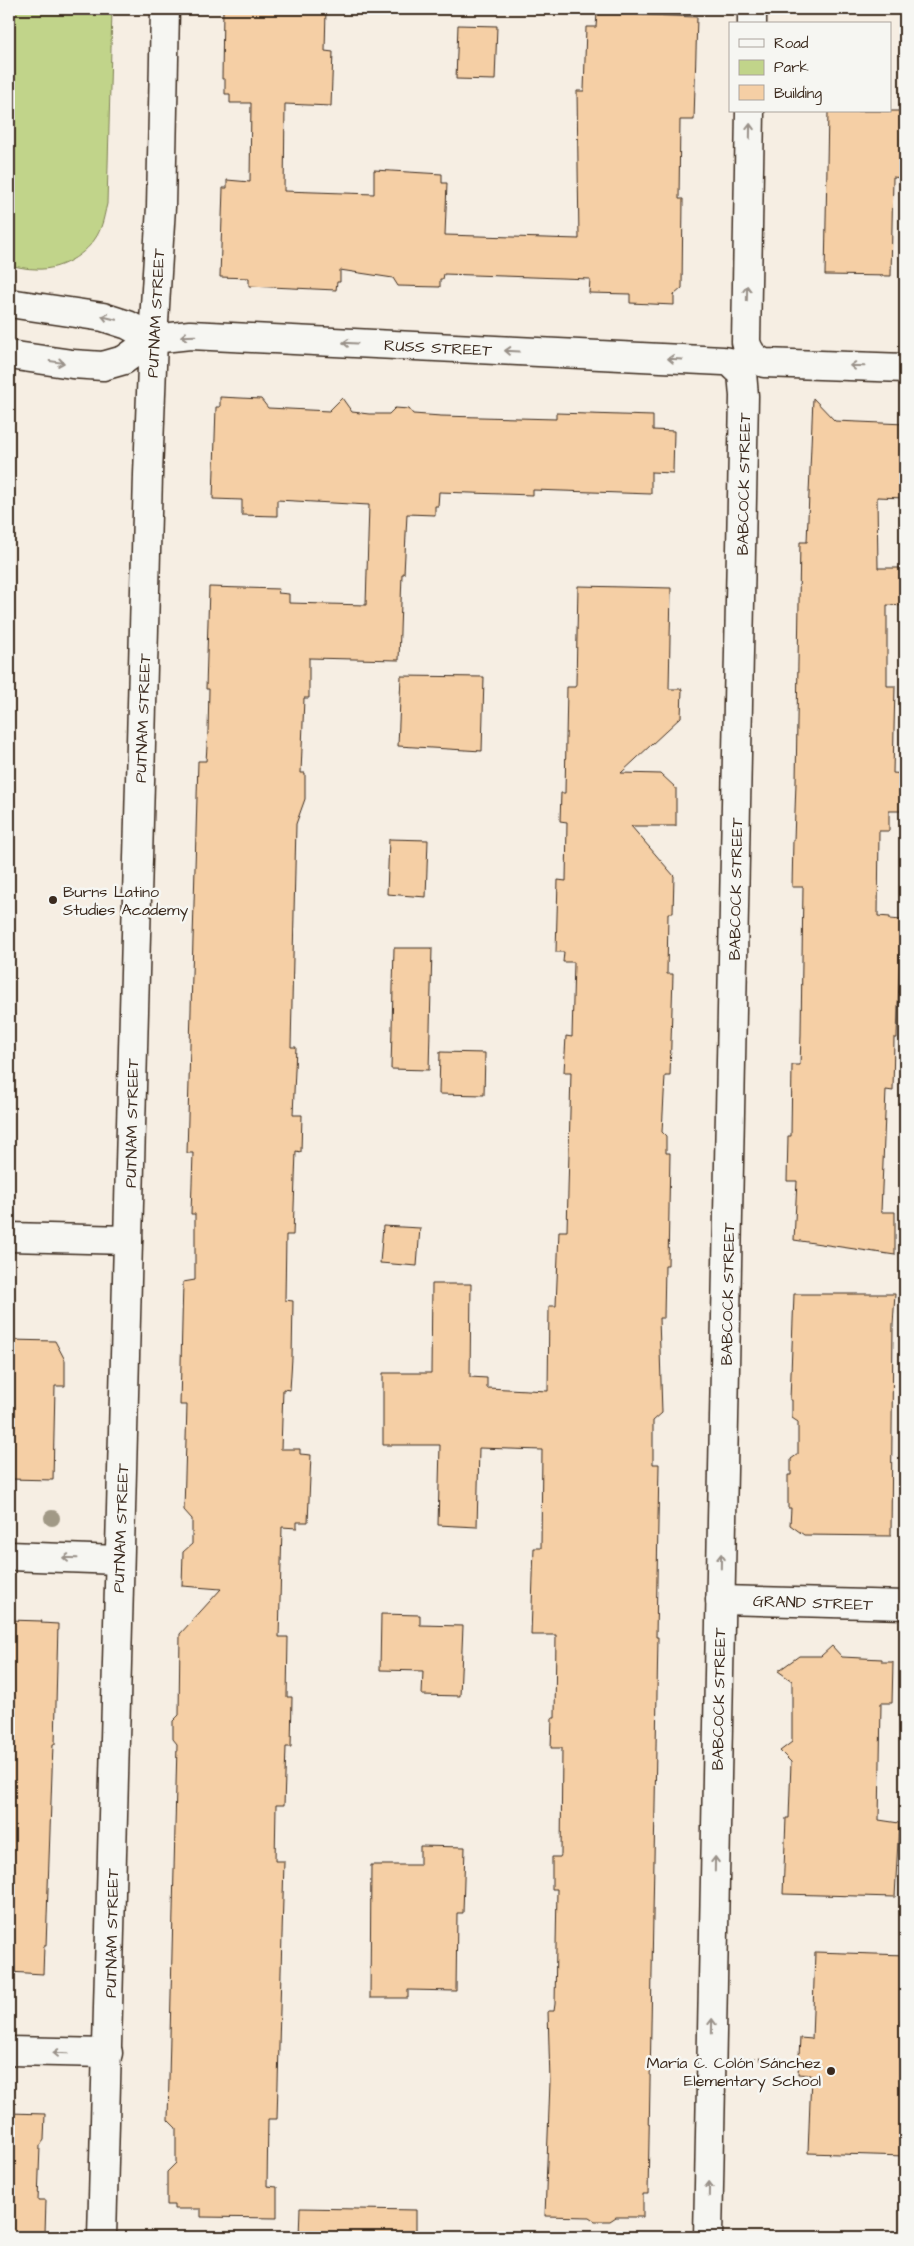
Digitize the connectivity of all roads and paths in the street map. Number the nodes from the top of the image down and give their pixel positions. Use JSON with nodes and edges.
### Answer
{"nodes":[{"id":1,"x":165,"y":9,"type":"edge"},
{"id":2,"x":752,"y":9,"type":"edge"},
{"id":3,"x":752,"y":22,"type":"edge"},
{"id":4,"x":750,"y":112,"type":"edge"},
{"id":5,"x":9,"y":303,"type":"edge"},
{"id":6,"x":153,"y":339,"type":"junction"},
{"id":7,"x":9,"y":354,"type":"edge"},
{"id":8,"x":723,"y":361,"type":"joint"},
{"id":9,"x":905,"y":368,"type":"edge"},
{"id":10,"x":9,"y":1237,"type":"edge"},
{"id":11,"x":128,"y":1240,"type":"junction"},
{"id":12,"x":9,"y":1556,"type":"edge"},
{"id":13,"x":119,"y":1560,"type":"junction"},
{"id":14,"x":720,"y":1600,"type":"junction"},
{"id":15,"x":905,"y":1605,"type":"edge"},
{"id":16,"x":9,"y":2051,"type":"edge"},
{"id":17,"x":108,"y":2053,"type":"junction"},
{"id":18,"x":744,"y":2059,"type":"dead end"},
{"id":19,"x":781,"y":2059,"type":"dead end"},
{"id":20,"x":102,"y":2237,"type":"edge"},
{"id":21,"x":708,"y":2237,"type":"edge"}],
"edges":[{"from":1,"to":6,"type":"street","name":"PUTNAM STREET"},
{"from":2,"to":3,"type":"street"},
{"from":9,"to":4,"type":"street","one_way":true},
{"from":6,"to":5,"type":"street","one_way":true},
{"from":7,"to":6,"type":"street","name":"RUSS STREET","one_way":true},
{"from":8,"to":6,"type":"street","name":"RUSS STREET","one_way":true},
{"from":6,"to":11,"type":"street","name":"PUTNAM STREET"},
{"from":14,"to":8,"type":"street","name":"BABCOCK STREET","one_way":true},
{"from":10,"to":11,"type":"street"},
{"from":11,"to":13,"type":"street","name":"PUTNAM STREET"},
{"from":13,"to":12,"type":"street","one_way":true},
{"from":13,"to":17,"type":"street","name":"PUTNAM STREET"},
{"from":14,"to":15,"type":"street","name":"GRAND STREET"},
{"from":21,"to":14,"type":"street","name":"BABCOCK STREET","one_way":true},
{"from":17,"to":16,"type":"street","one_way":true},
{"from":17,"to":20,"type":"street","name":"PUTNAM STREET"},
{"from":18,"to":19,"type":"path"}]}
